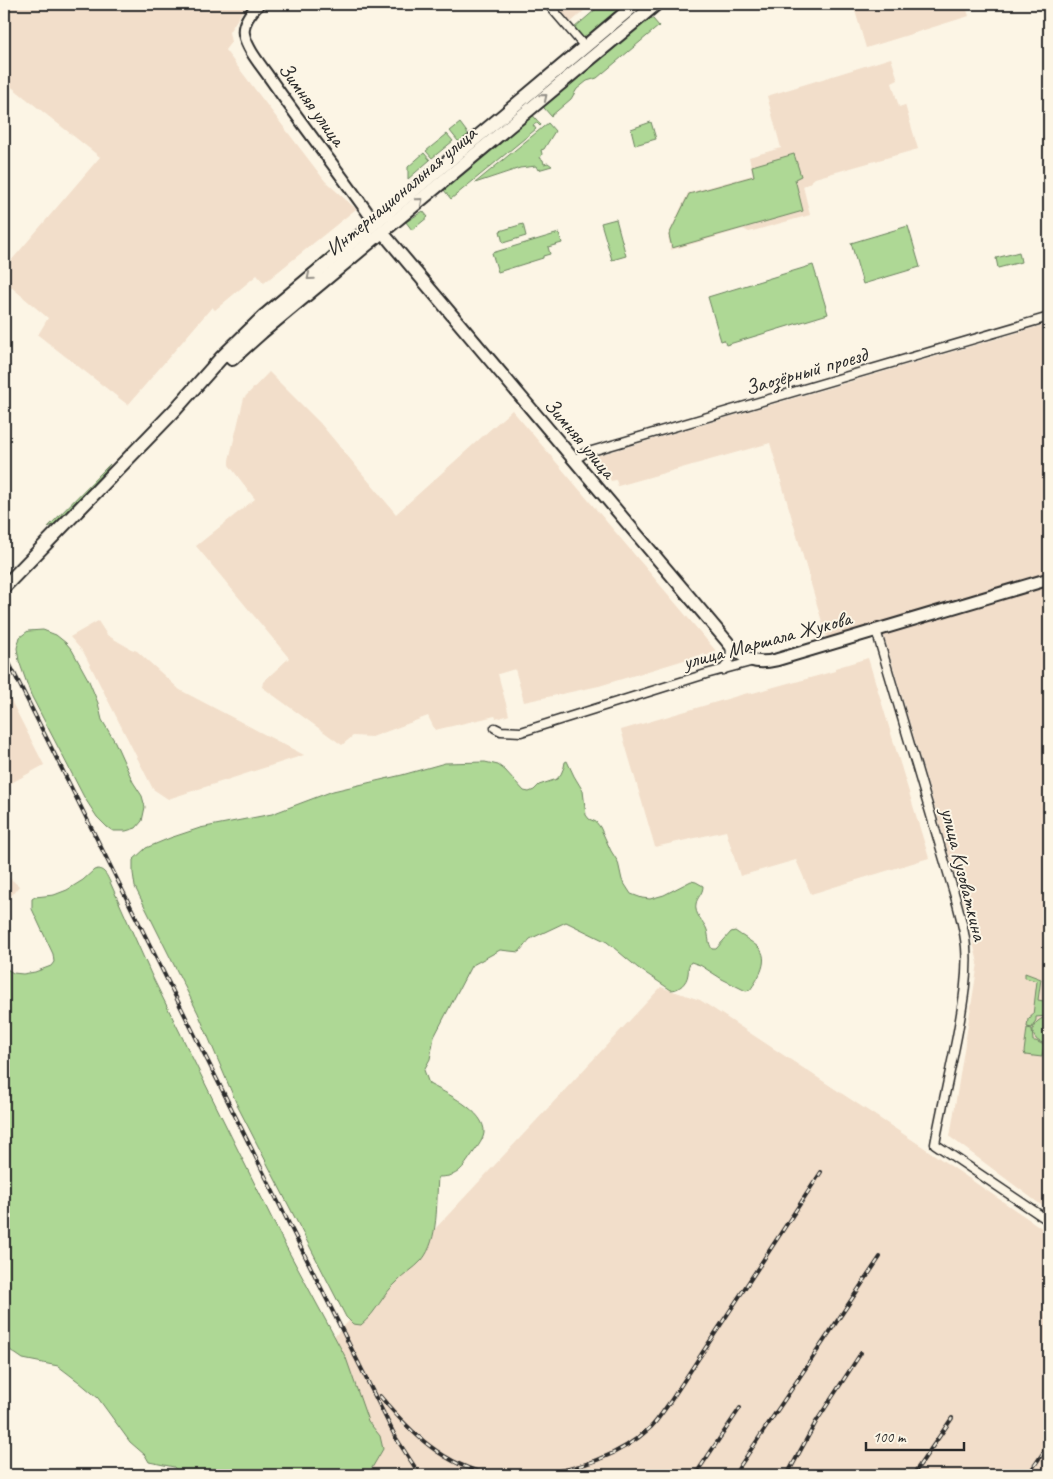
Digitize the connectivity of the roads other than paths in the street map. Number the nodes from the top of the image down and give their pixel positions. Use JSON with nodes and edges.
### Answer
{"nodes":[{"id":1,"x":258,"y":4,"type":"edge"},
{"id":2,"x":548,"y":4,"type":"edge"},
{"id":3,"x":636,"y":4,"type":"edge"},
{"id":4,"x":656,"y":4,"type":"edge"},
{"id":5,"x":585,"y":47,"type":"junction"},
{"id":6,"x":474,"y":147,"type":"junction"},
{"id":7,"x":379,"y":228,"type":"junction"},
{"id":8,"x":1049,"y":317,"type":"edge"},
{"id":9,"x":574,"y":460,"type":"junction"},
{"id":10,"x":1049,"y":579,"type":"edge"},
{"id":11,"x":4,"y":587,"type":"edge"},
{"id":12,"x":876,"y":630,"type":"junction"},
{"id":13,"x":730,"y":645,"type":"junction"},
{"id":14,"x":754,"y":662,"type":"junction"},
{"id":15,"x":736,"y":666,"type":"junction"},
{"id":16,"x":723,"y":670,"type":"junction"},
{"id":17,"x":495,"y":728,"type":"dead end"},
{"id":18,"x":1049,"y":1221,"type":"edge"}],
"edges":[{"from":1,"to":7,"type":"street","name":"Зимняя улица"},
{"from":2,"to":5,"type":"street"},
{"from":3,"to":5,"type":"main road","name":"Интернациональная улица"},
{"from":6,"to":4,"type":"main road","name":"Интернациональная улица","one_way":true},
{"from":5,"to":6,"type":"main road","name":"Интернациональная улица"},
{"from":6,"to":7,"type":"main road","name":"Интернациональная улица"},
{"from":7,"to":9,"type":"main road","name":"Зимняя улица"},
{"from":7,"to":11,"type":"main road","name":"Интернациональная улица"},
{"from":8,"to":9,"type":"street","name":"Заозёрный проезд"},
{"from":9,"to":13,"type":"main road","name":"Зимняя улица"},
{"from":10,"to":12,"type":"main road","name":"улица Маршала Жукова"},
{"from":12,"to":14,"type":"main road","name":"улица Маршала Жукова"},
{"from":12,"to":18,"type":"street","name":"улица Кузоваткина"},
{"from":13,"to":14,"type":"main road","name":"Зимняя улица"},
{"from":13,"to":15,"type":"street"},
{"from":13,"to":16,"type":"street"},
{"from":14,"to":15,"type":"street","name":"улица Маршала Жукова"},
{"from":15,"to":16,"type":"street","name":"улица Маршала Жукова"},
{"from":16,"to":17,"type":"street","name":"улица Маршала Жукова"}]}
